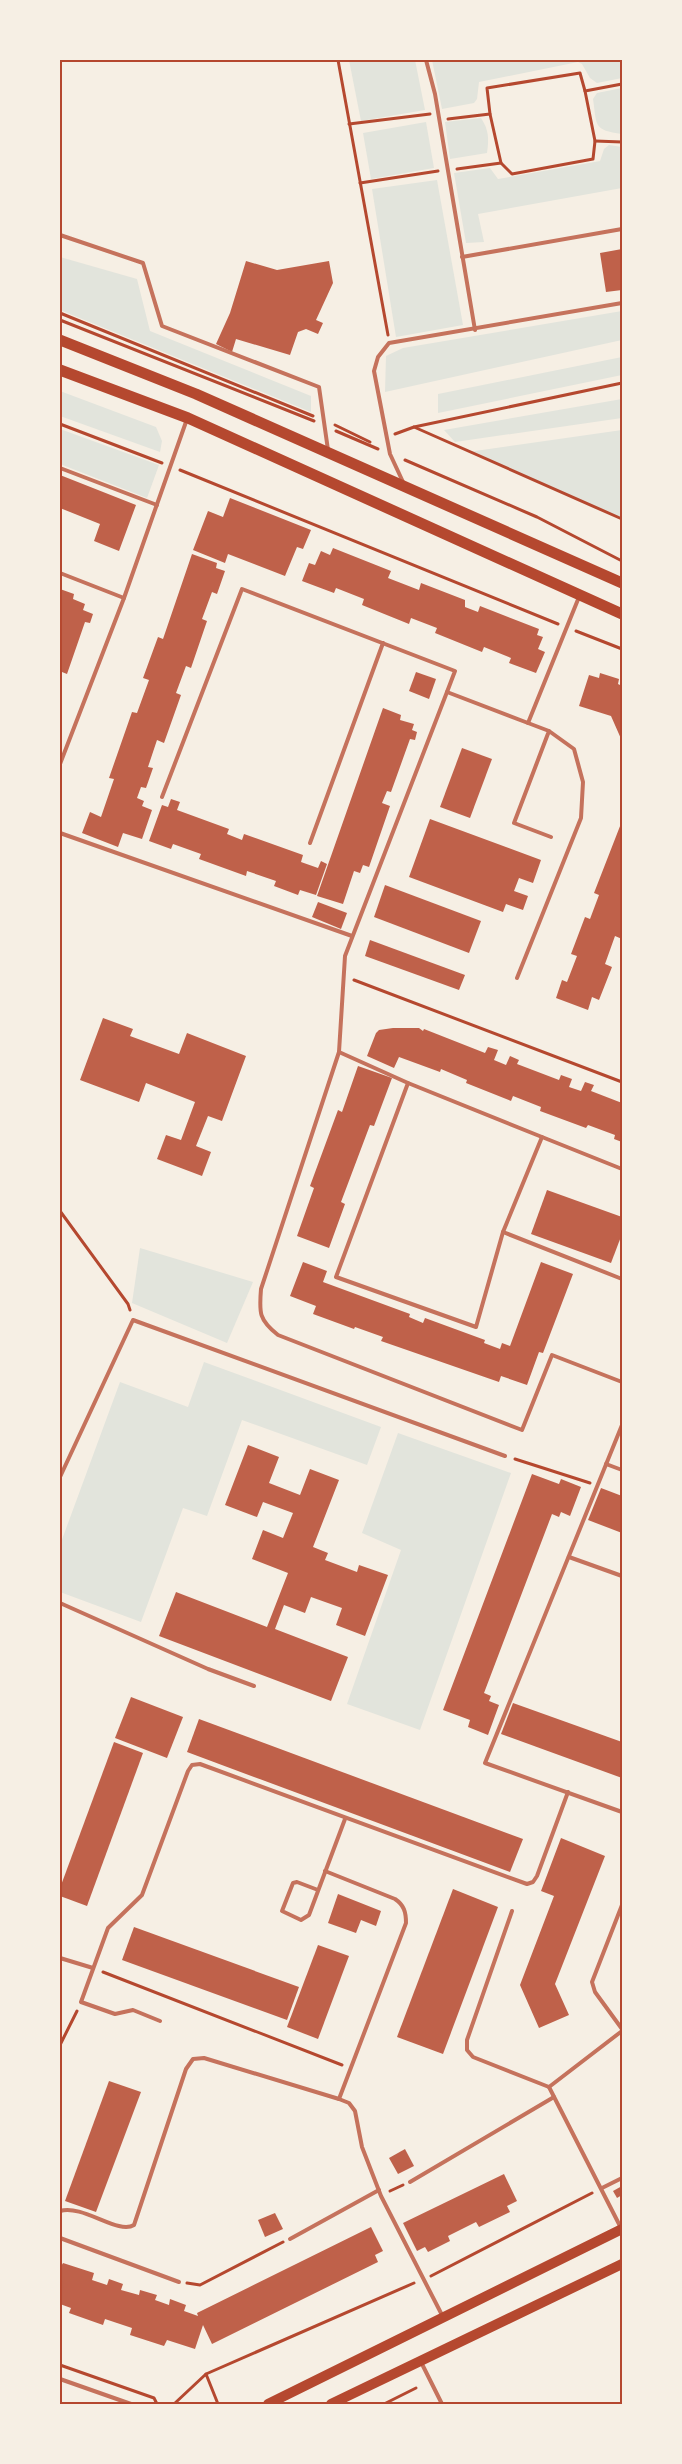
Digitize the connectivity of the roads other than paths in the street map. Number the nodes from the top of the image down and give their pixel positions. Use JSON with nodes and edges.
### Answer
{"nodes":[{"id":1,"x":426,"y":60,"type":"edge"},
{"id":2,"x":622,"y":229,"type":"edge"},
{"id":3,"x":60,"y":235,"type":"edge"},
{"id":4,"x":462,"y":257,"type":"junction"},
{"id":5,"x":622,"y":303,"type":"edge"},
{"id":6,"x":475,"y":330,"type":"junction"},
{"id":7,"x":60,"y":340,"type":"edge"},
{"id":8,"x":60,"y":370,"type":"edge"},
{"id":9,"x":188,"y":418,"type":"junction"},
{"id":10,"x":328,"y":452,"type":"junction"},
{"id":11,"x":60,"y":468,"type":"edge"},
{"id":12,"x":405,"y":487,"type":"junction"},
{"id":13,"x":157,"y":504,"type":"junction"},
{"id":14,"x":60,"y":573,"type":"edge"},
{"id":15,"x":622,"y":583,"type":"edge"},
{"id":16,"x":580,"y":595,"type":"junction"},
{"id":17,"x":124,"y":598,"type":"junction"},
{"id":18,"x":622,"y":614,"type":"edge"},
{"id":19,"x":383,"y":644,"type":"junction"},
{"id":20,"x":447,"y":692,"type":"junction"},
{"id":21,"x":528,"y":723,"type":"junction"},
{"id":22,"x":549,"y":731,"type":"junction"},
{"id":23,"x":60,"y":764,"type":"edge"},
{"id":24,"x":162,"y":797,"type":"dead end"},
{"id":25,"x":60,"y":833,"type":"edge"},
{"id":26,"x":550,"y":837,"type":"dead end"},
{"id":27,"x":310,"y":843,"type":"dead end"},
{"id":28,"x":352,"y":936,"type":"junction"},
{"id":29,"x":517,"y":978,"type":"dead end"},
{"id":30,"x":339,"y":1052,"type":"junction"},
{"id":31,"x":408,"y":1083,"type":"junction"},
{"id":32,"x":542,"y":1137,"type":"junction"},
{"id":33,"x":622,"y":1169,"type":"edge"},
{"id":34,"x":503,"y":1232,"type":"junction"},
{"id":35,"x":622,"y":1279,"type":"edge"},
{"id":36,"x":622,"y":1382,"type":"edge"},
{"id":37,"x":622,"y":1425,"type":"edge"},
{"id":38,"x":505,"y":1456,"type":"road end"},
{"id":39,"x":606,"y":1464,"type":"junction"},
{"id":40,"x":622,"y":1470,"type":"edge"},
{"id":41,"x":60,"y":1477,"type":"edge"},
{"id":42,"x":569,"y":1557,"type":"junction"},
{"id":43,"x":622,"y":1576,"type":"edge"},
{"id":44,"x":60,"y":1603,"type":"edge"},
{"id":45,"x":254,"y":1686,"type":"dead end"},
{"id":46,"x":568,"y":1792,"type":"junction"},
{"id":47,"x":622,"y":1812,"type":"edge"},
{"id":48,"x":345,"y":1818,"type":"junction"},
{"id":49,"x":325,"y":1871,"type":"junction"},
{"id":50,"x":318,"y":1890,"type":"junction"},
{"id":51,"x":622,"y":1905,"type":"edge"},
{"id":52,"x":512,"y":1911,"type":"dead end"},
{"id":53,"x":60,"y":1958,"type":"edge"},
{"id":54,"x":93,"y":1968,"type":"junction"},
{"id":55,"x":160,"y":2021,"type":"dead end"},
{"id":56,"x":622,"y":2030,"type":"edge"},
{"id":57,"x":549,"y":2086,"type":"junction"},
{"id":58,"x":554,"y":2097,"type":"junction"},
{"id":59,"x":339,"y":2099,"type":"junction"},
{"id":60,"x":622,"y":2178,"type":"edge"},
{"id":61,"x":410,"y":2182,"type":"road end"},
{"id":62,"x":602,"y":2188,"type":"junction"},
{"id":63,"x":379,"y":2190,"type":"junction"},
{"id":64,"x":60,"y":2210,"type":"edge"},
{"id":65,"x":622,"y":2229,"type":"edge"},
{"id":66,"x":60,"y":2238,"type":"edge"},
{"id":67,"x":290,"y":2239,"type":"road end"},
{"id":68,"x":622,"y":2264,"type":"edge"},
{"id":69,"x":179,"y":2282,"type":"road end"},
{"id":70,"x":444,"y":2319,"type":"junction"},
{"id":71,"x":421,"y":2362,"type":"junction"},
{"id":72,"x":60,"y":2379,"type":"edge"},
{"id":73,"x":131,"y":2404,"type":"edge"},
{"id":74,"x":268,"y":2404,"type":"edge"},
{"id":75,"x":331,"y":2404,"type":"edge"},
{"id":76,"x":442,"y":2404,"type":"edge"}],
"edges":[{"from":1,"to":4,"type":"lane"},
{"from":2,"to":4,"type":"lane"},
{"from":3,"to":10,"type":"lane"},
{"from":4,"to":6,"type":"lane"},
{"from":5,"to":6,"type":"lane"},
{"from":6,"to":12,"type":"lane"},
{"from":7,"to":10,"type":"main road"},
{"from":8,"to":9,"type":"main road"},
{"from":9,"to":13,"type":"lane"},
{"from":9,"to":16,"type":"main road"},
{"from":10,"to":12,"type":"main road"},
{"from":11,"to":13,"type":"lane"},
{"from":12,"to":15,"type":"main road"},
{"from":13,"to":17,"type":"lane"},
{"from":14,"to":17,"type":"lane"},
{"from":16,"to":18,"type":"main road"},
{"from":16,"to":21,"type":"lane"},
{"from":17,"to":23,"type":"lane"},
{"from":19,"to":20,"type":"lane"},
{"from":19,"to":24,"type":"lane"},
{"from":19,"to":27,"type":"lane"},
{"from":20,"to":21,"type":"lane"},
{"from":20,"to":28,"type":"lane"},
{"from":21,"to":22,"type":"lane"},
{"from":22,"to":26,"type":"lane"},
{"from":22,"to":29,"type":"lane"},
{"from":25,"to":28,"type":"lane"},
{"from":28,"to":30,"type":"lane"},
{"from":30,"to":31,"type":"lane"},
{"from":30,"to":36,"type":"lane"},
{"from":31,"to":32,"type":"lane"},
{"from":31,"to":34,"type":"lane"},
{"from":32,"to":33,"type":"lane"},
{"from":32,"to":34,"type":"lane"},
{"from":34,"to":35,"type":"lane"},
{"from":37,"to":39,"type":"lane"},
{"from":38,"to":41,"type":"lane"},
{"from":39,"to":40,"type":"lane"},
{"from":39,"to":42,"type":"lane"},
{"from":42,"to":43,"type":"lane"},
{"from":42,"to":46,"type":"lane"},
{"from":44,"to":45,"type":"lane"},
{"from":46,"to":47,"type":"lane"},
{"from":46,"to":48,"type":"lane"},
{"from":48,"to":49,"type":"lane"},
{"from":48,"to":54,"type":"lane"},
{"from":49,"to":50,"type":"lane"},
{"from":49,"to":59,"type":"lane"},
{"from":50,"to":50,"type":"lane"},
{"from":51,"to":56,"type":"lane"},
{"from":52,"to":57,"type":"lane"},
{"from":53,"to":54,"type":"lane"},
{"from":54,"to":55,"type":"lane"},
{"from":56,"to":57,"type":"lane"},
{"from":57,"to":58,"type":"lane"},
{"from":58,"to":61,"type":"lane"},
{"from":58,"to":62,"type":"lane"},
{"from":59,"to":63,"type":"lane"},
{"from":59,"to":64,"type":"lane"},
{"from":60,"to":62,"type":"lane"},
{"from":62,"to":65,"type":"lane"},
{"from":63,"to":67,"type":"lane"},
{"from":63,"to":70,"type":"lane"},
{"from":65,"to":70,"type":"main road"},
{"from":66,"to":69,"type":"lane"},
{"from":68,"to":71,"type":"main road"},
{"from":70,"to":74,"type":"main road"},
{"from":71,"to":75,"type":"main road"},
{"from":71,"to":76,"type":"lane"},
{"from":72,"to":73,"type":"lane"}]}
